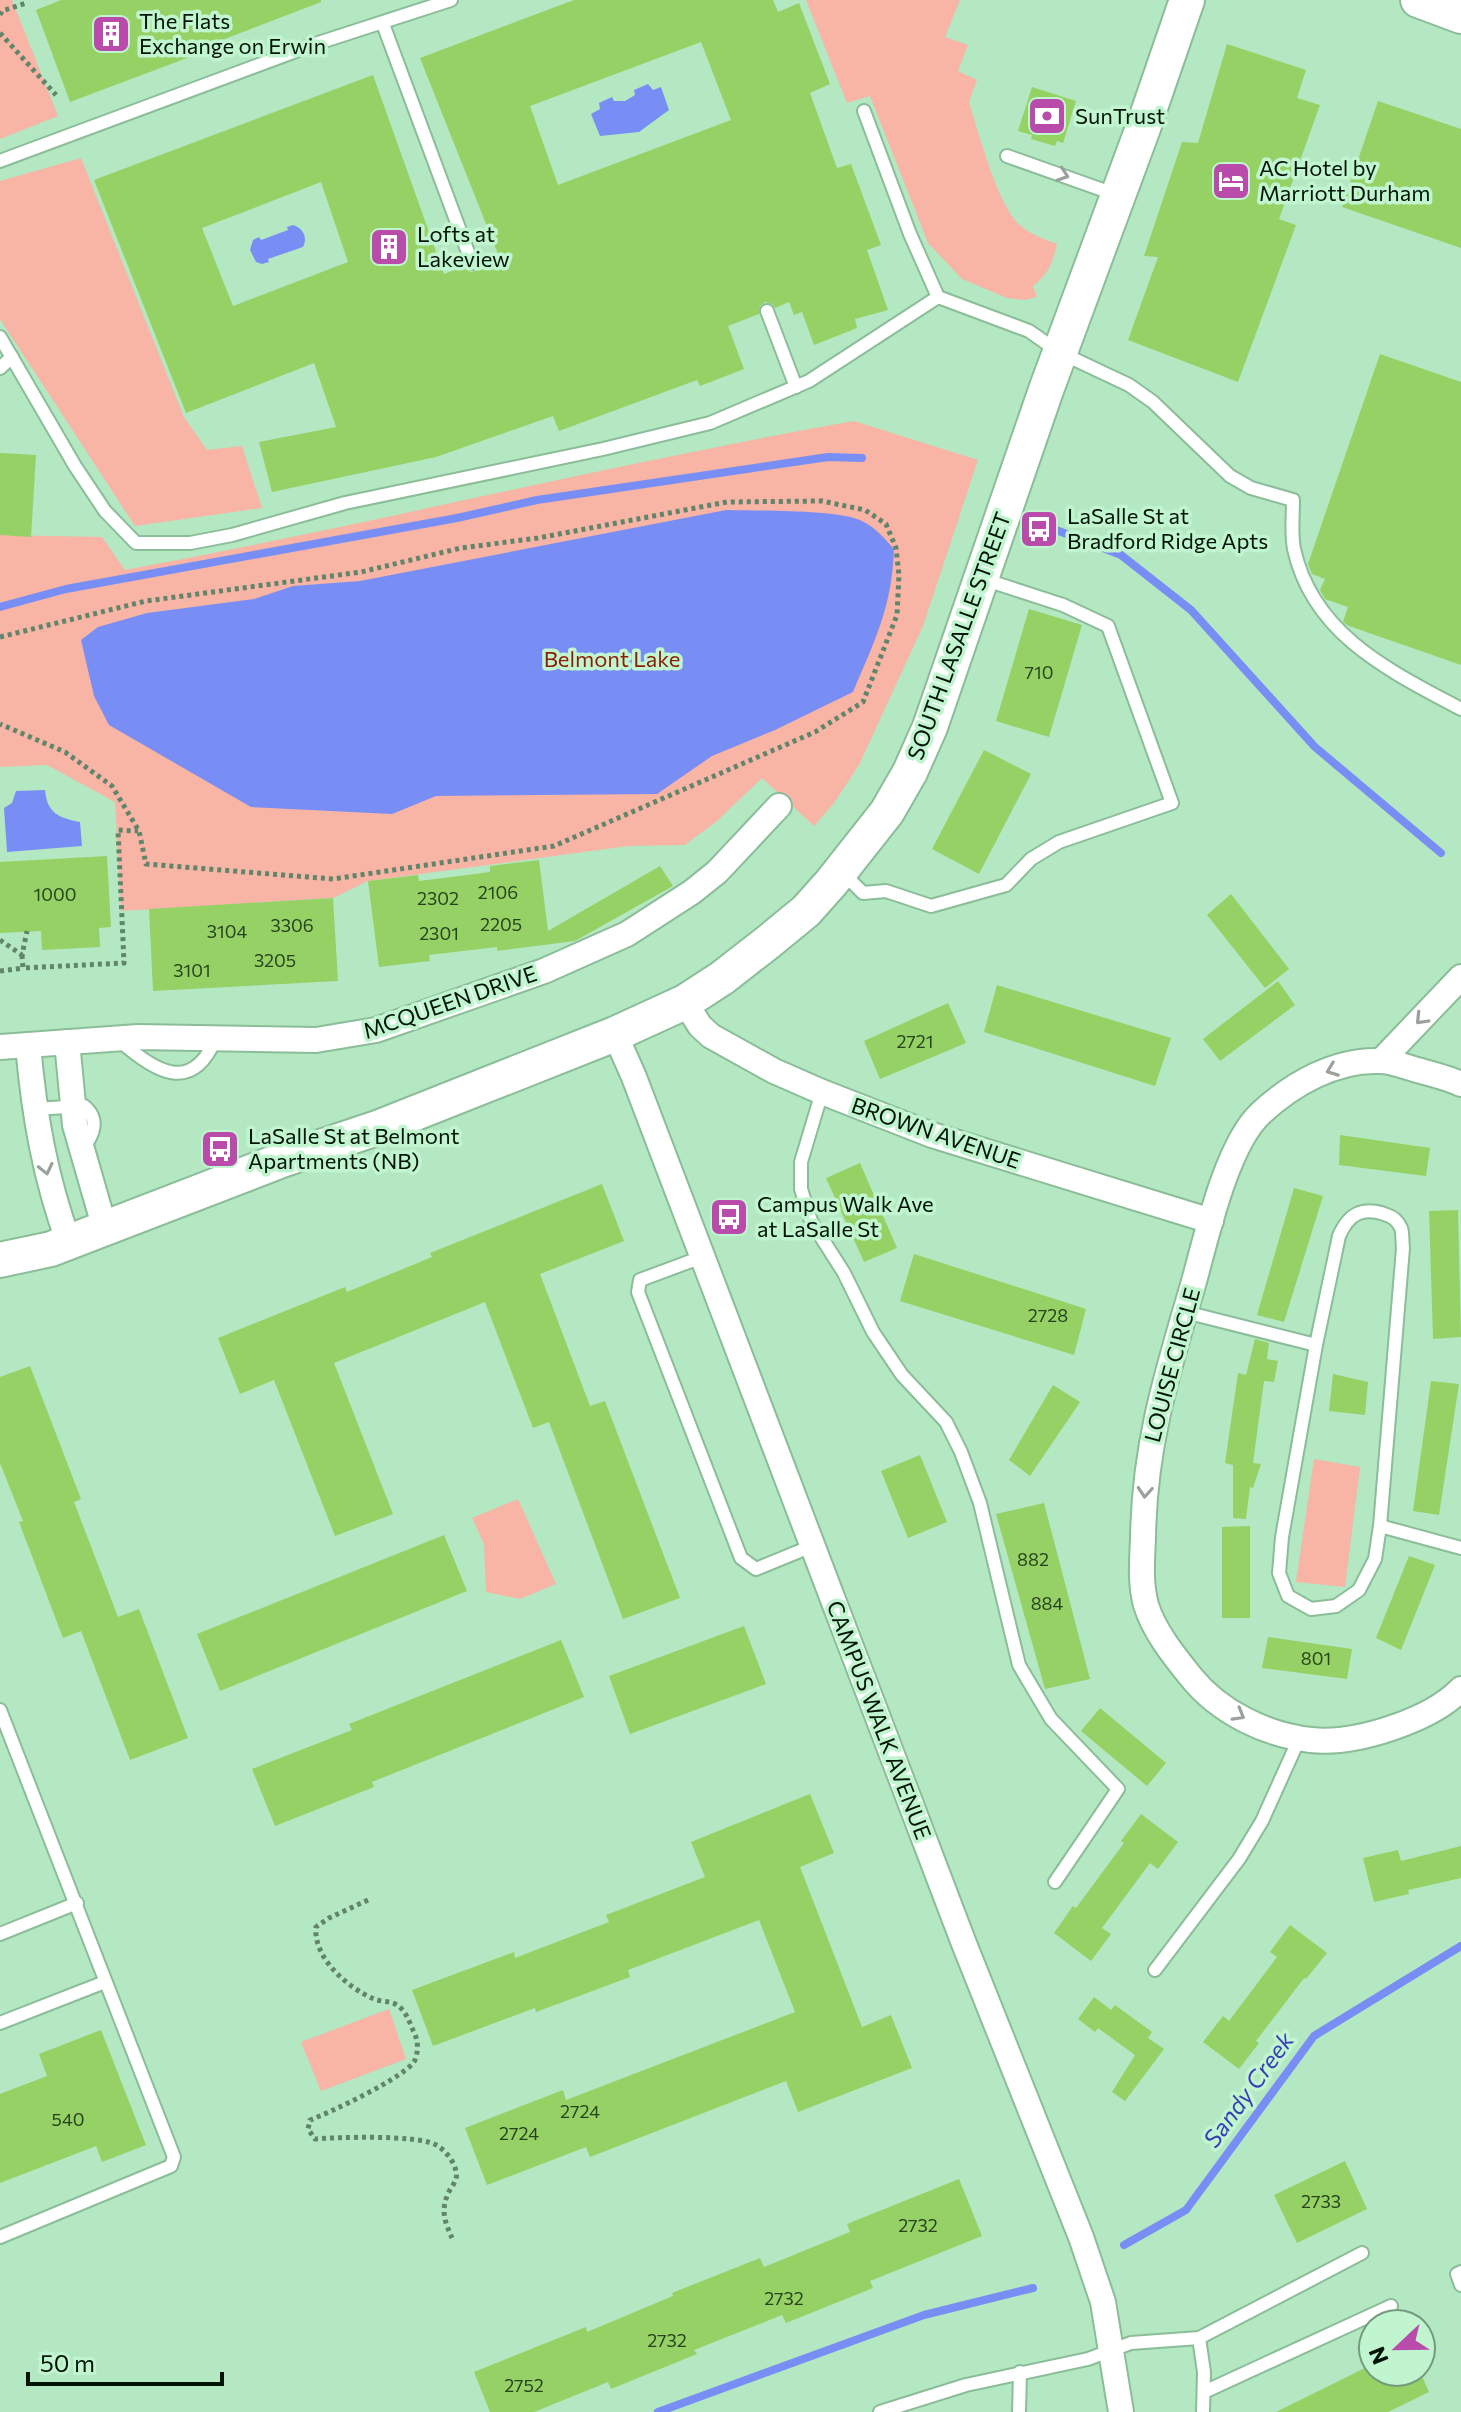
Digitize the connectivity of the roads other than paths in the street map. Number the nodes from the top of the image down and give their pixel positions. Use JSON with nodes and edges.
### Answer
{"nodes":[{"id":1,"x":451,"y":0,"type":"edge"},
{"id":2,"x":1187,"y":0,"type":"edge"},
{"id":3,"x":1418,"y":0,"type":"edge"},
{"id":4,"x":1461,"y":16,"type":"edge"},
{"id":5,"x":383,"y":24,"type":"junction"},
{"id":6,"x":864,"y":111,"type":"dead end"},
{"id":7,"x":1007,"y":156,"type":"dead end"},
{"id":8,"x":0,"y":161,"type":"edge"},
{"id":9,"x":1118,"y":195,"type":"junction"},
{"id":10,"x":472,"y":263,"type":"dead end"},
{"id":11,"x":938,"y":297,"type":"junction"},
{"id":12,"x":767,"y":311,"type":"dead end"},
{"id":13,"x":0,"y":337,"type":"edge"},
{"id":14,"x":1059,"y":352,"type":"junction"},
{"id":15,"x":12,"y":357,"type":"junction"},
{"id":16,"x":0,"y":368,"type":"edge"},
{"id":17,"x":796,"y":387,"type":"junction"},
{"id":18,"x":982,"y":579,"type":"junction"},
{"id":19,"x":1461,"y":709,"type":"edge"},
{"id":20,"x":779,"y":806,"type":"dead end"},
{"id":21,"x":842,"y":871,"type":"junction"},
{"id":22,"x":1461,"y":977,"type":"edge"},
{"id":23,"x":685,"y":1002,"type":"junction"},
{"id":24,"x":615,"y":1034,"type":"junction"},
{"id":25,"x":117,"y":1038,"type":"junction"},
{"id":26,"x":216,"y":1038,"type":"junction"},
{"id":27,"x":67,"y":1042,"type":"junction"},
{"id":28,"x":28,"y":1045,"type":"junction"},
{"id":29,"x":0,"y":1047,"type":"edge"},
{"id":30,"x":1381,"y":1061,"type":"junction"},
{"id":31,"x":1461,"y":1084,"type":"edge"},
{"id":32,"x":822,"y":1092,"type":"junction"},
{"id":33,"x":73,"y":1105,"type":"junction"},
{"id":34,"x":34,"y":1109,"type":"junction"},
{"id":35,"x":1211,"y":1221,"type":"junction"},
{"id":36,"x":105,"y":1229,"type":"junction"},
{"id":37,"x":69,"y":1243,"type":"junction"},
{"id":38,"x":702,"y":1257,"type":"junction"},
{"id":39,"x":0,"y":1260,"type":"edge"},
{"id":40,"x":1185,"y":1312,"type":"junction"},
{"id":41,"x":1316,"y":1345,"type":"junction"},
{"id":42,"x":1380,"y":1526,"type":"junction"},
{"id":43,"x":812,"y":1546,"type":"junction"},
{"id":44,"x":1461,"y":1548,"type":"edge"},
{"id":45,"x":1461,"y":1689,"type":"edge"},
{"id":46,"x":0,"y":1710,"type":"edge"},
{"id":47,"x":1299,"y":1739,"type":"junction"},
{"id":48,"x":1055,"y":1882,"type":"dead end"},
{"id":49,"x":77,"y":1903,"type":"junction"},
{"id":50,"x":0,"y":1934,"type":"edge"},
{"id":51,"x":1155,"y":1970,"type":"dead end"},
{"id":52,"x":105,"y":1982,"type":"junction"},
{"id":53,"x":0,"y":2023,"type":"edge"},
{"id":54,"x":0,"y":2237,"type":"edge"},
{"id":55,"x":1362,"y":2253,"type":"dead end"},
{"id":56,"x":1461,"y":2272,"type":"edge"},
{"id":57,"x":1461,"y":2285,"type":"edge"},
{"id":58,"x":1391,"y":2306,"type":"dead end"},
{"id":59,"x":1199,"y":2338,"type":"junction"},
{"id":60,"x":1112,"y":2349,"type":"junction"},
{"id":61,"x":1020,"y":2372,"type":"junction"},
{"id":62,"x":1204,"y":2392,"type":"junction"},
{"id":63,"x":880,"y":2412,"type":"edge"},
{"id":64,"x":1019,"y":2412,"type":"edge"},
{"id":65,"x":1121,"y":2412,"type":"edge"},
{"id":66,"x":1203,"y":2412,"type":"edge"}],
"edges":[{"from":1,"to":5,"type":"lane"},
{"from":2,"to":9,"type":"street","name":"SOUTH LASALLE STREET"},
{"from":3,"to":4,"type":"street"},
{"from":5,"to":8,"type":"lane"},
{"from":5,"to":10,"type":"lane"},
{"from":6,"to":11,"type":"lane"},
{"from":7,"to":9,"type":"lane","one_way":true},
{"from":9,"to":14,"type":"street","name":"SOUTH LASALLE STREET"},
{"from":11,"to":14,"type":"lane"},
{"from":11,"to":17,"type":"lane"},
{"from":12,"to":17,"type":"lane"},
{"from":13,"to":15,"type":"lane"},
{"from":14,"to":18,"type":"street","name":"SOUTH LASALLE STREET"},
{"from":14,"to":19,"type":"lane"},
{"from":15,"to":16,"type":"lane"},
{"from":15,"to":17,"type":"lane"},
{"from":18,"to":21,"type":"street","name":"SOUTH LASALLE STREET"},
{"from":18,"to":21,"type":"lane"},
{"from":20,"to":26,"type":"street","name":"MCQUEEN DRIVE"},
{"from":21,"to":23,"type":"street","name":"SOUTH LASALLE STREET"},
{"from":22,"to":30,"type":"street","one_way":true},
{"from":23,"to":24,"type":"street","name":"SOUTH LASALLE STREET"},
{"from":23,"to":32,"type":"street","name":"BROWN AVENUE"},
{"from":24,"to":36,"type":"street","name":"SOUTH LASALLE STREET"},
{"from":24,"to":38,"type":"street","name":"CAMPUS WALK AVENUE"},
{"from":25,"to":26,"type":"street","name":"MCQUEEN DRIVE"},
{"from":25,"to":26,"type":"lane"},
{"from":25,"to":27,"type":"street","name":"MCQUEEN DRIVE"},
{"from":27,"to":28,"type":"street","name":"MCQUEEN DRIVE"},
{"from":27,"to":33,"type":"street"},
{"from":28,"to":29,"type":"street","name":"MCQUEEN DRIVE"},
{"from":28,"to":34,"type":"street"},
{"from":30,"to":31,"type":"street","name":"LOUISE CIRCLE"},
{"from":30,"to":35,"type":"street","name":"LOUISE CIRCLE","one_way":true},
{"from":32,"to":35,"type":"street","name":"BROWN AVENUE"},
{"from":32,"to":48,"type":"lane"},
{"from":33,"to":34,"type":"lane"},
{"from":33,"to":36,"type":"street"},
{"from":34,"to":37,"type":"street","one_way":true},
{"from":35,"to":40,"type":"street","name":"LOUISE CIRCLE"},
{"from":36,"to":37,"type":"street","name":"SOUTH LASALLE STREET"},
{"from":37,"to":39,"type":"street","name":"SOUTH LASALLE STREET"},
{"from":38,"to":43,"type":"street","name":"CAMPUS WALK AVENUE"},
{"from":38,"to":43,"type":"lane"},
{"from":40,"to":41,"type":"lane"},
{"from":40,"to":47,"type":"street","name":"LOUISE CIRCLE","one_way":true},
{"from":41,"to":42,"type":"lane"},
{"from":41,"to":42,"type":"lane"},
{"from":42,"to":44,"type":"lane"},
{"from":43,"to":60,"type":"street","name":"CAMPUS WALK AVENUE"},
{"from":45,"to":47,"type":"street","name":"LOUISE CIRCLE"},
{"from":46,"to":49,"type":"lane"},
{"from":47,"to":51,"type":"lane"},
{"from":49,"to":50,"type":"lane"},
{"from":49,"to":52,"type":"lane"},
{"from":52,"to":53,"type":"lane"},
{"from":52,"to":54,"type":"lane"},
{"from":55,"to":59,"type":"lane"},
{"from":56,"to":57,"type":"lane"},
{"from":58,"to":62,"type":"lane"},
{"from":59,"to":60,"type":"lane"},
{"from":59,"to":62,"type":"lane"},
{"from":60,"to":61,"type":"lane"},
{"from":60,"to":65,"type":"street","name":"CAMPUS WALK AVENUE"},
{"from":61,"to":63,"type":"lane"},
{"from":61,"to":64,"type":"lane"},
{"from":62,"to":66,"type":"lane"}]}
